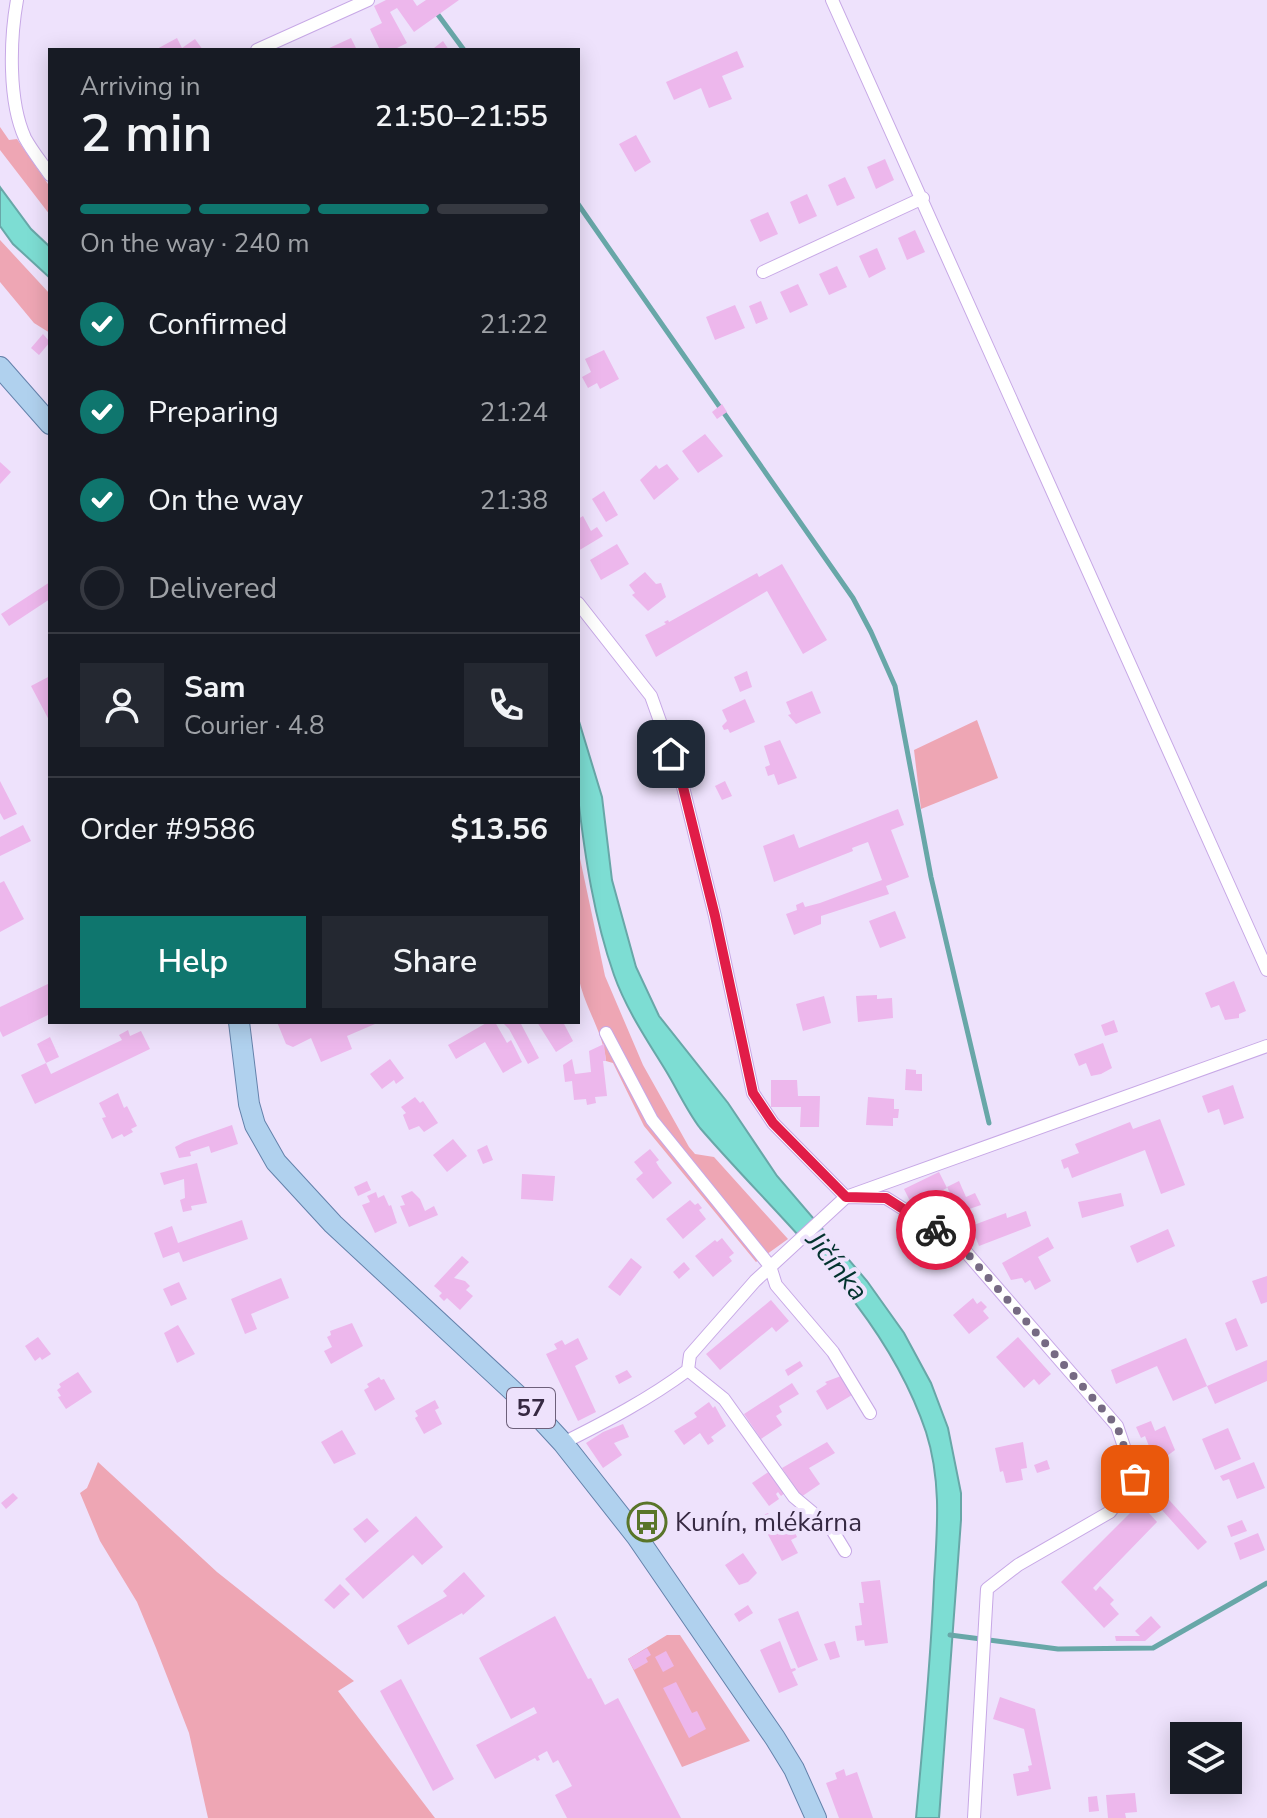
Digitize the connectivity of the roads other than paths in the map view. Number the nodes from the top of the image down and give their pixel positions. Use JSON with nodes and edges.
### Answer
{"nodes":[{"id":1,"x":17,"y":0,"type":"edge"},
{"id":2,"x":368,"y":0,"type":"edge"},
{"id":3,"x":832,"y":0,"type":"edge"},
{"id":4,"x":261,"y":48,"type":"edge"},
{"id":5,"x":48,"y":172,"type":"edge"},
{"id":6,"x":923,"y":198,"type":"junction"},
{"id":7,"x":763,"y":272,"type":"dead end"},
{"id":8,"x":0,"y":367,"type":"edge"},
{"id":9,"x":48,"y":422,"type":"edge"},
{"id":10,"x":580,"y":606,"type":"edge"},
{"id":11,"x":1267,"y":970,"type":"edge"},
{"id":12,"x":239,"y":1024,"type":"edge"},
{"id":13,"x":606,"y":1033,"type":"dead end"},
{"id":14,"x":1267,"y":1046,"type":"edge"},
{"id":15,"x":846,"y":1197,"type":"junction"},
{"id":16,"x":770,"y":1266,"type":"junction"},
{"id":17,"x":688,"y":1370,"type":"junction"},
{"id":18,"x":870,"y":1413,"type":"dead end"},
{"id":19,"x":563,"y":1443,"type":"junction"},
{"id":20,"x":845,"y":1551,"type":"dead end"},
{"id":21,"x":816,"y":1818,"type":"edge"},
{"id":22,"x":974,"y":1818,"type":"edge"}],
"edges":[{"from":1,"to":5,"type":"street"},
{"from":2,"to":4,"type":"street"},
{"from":3,"to":6,"type":"street"},
{"from":6,"to":7,"type":"street"},
{"from":6,"to":11,"type":"street"},
{"from":8,"to":9,"type":"main road"},
{"from":10,"to":15,"type":"street"},
{"from":12,"to":19,"type":"main road","number":"57"},
{"from":13,"to":16,"type":"street"},
{"from":14,"to":15,"type":"street"},
{"from":15,"to":16,"type":"street"},
{"from":15,"to":22,"type":"street"},
{"from":16,"to":17,"type":"street"},
{"from":16,"to":18,"type":"street"},
{"from":17,"to":19,"type":"street"},
{"from":17,"to":20,"type":"street"},
{"from":19,"to":21,"type":"main road","number":"57"}]}
